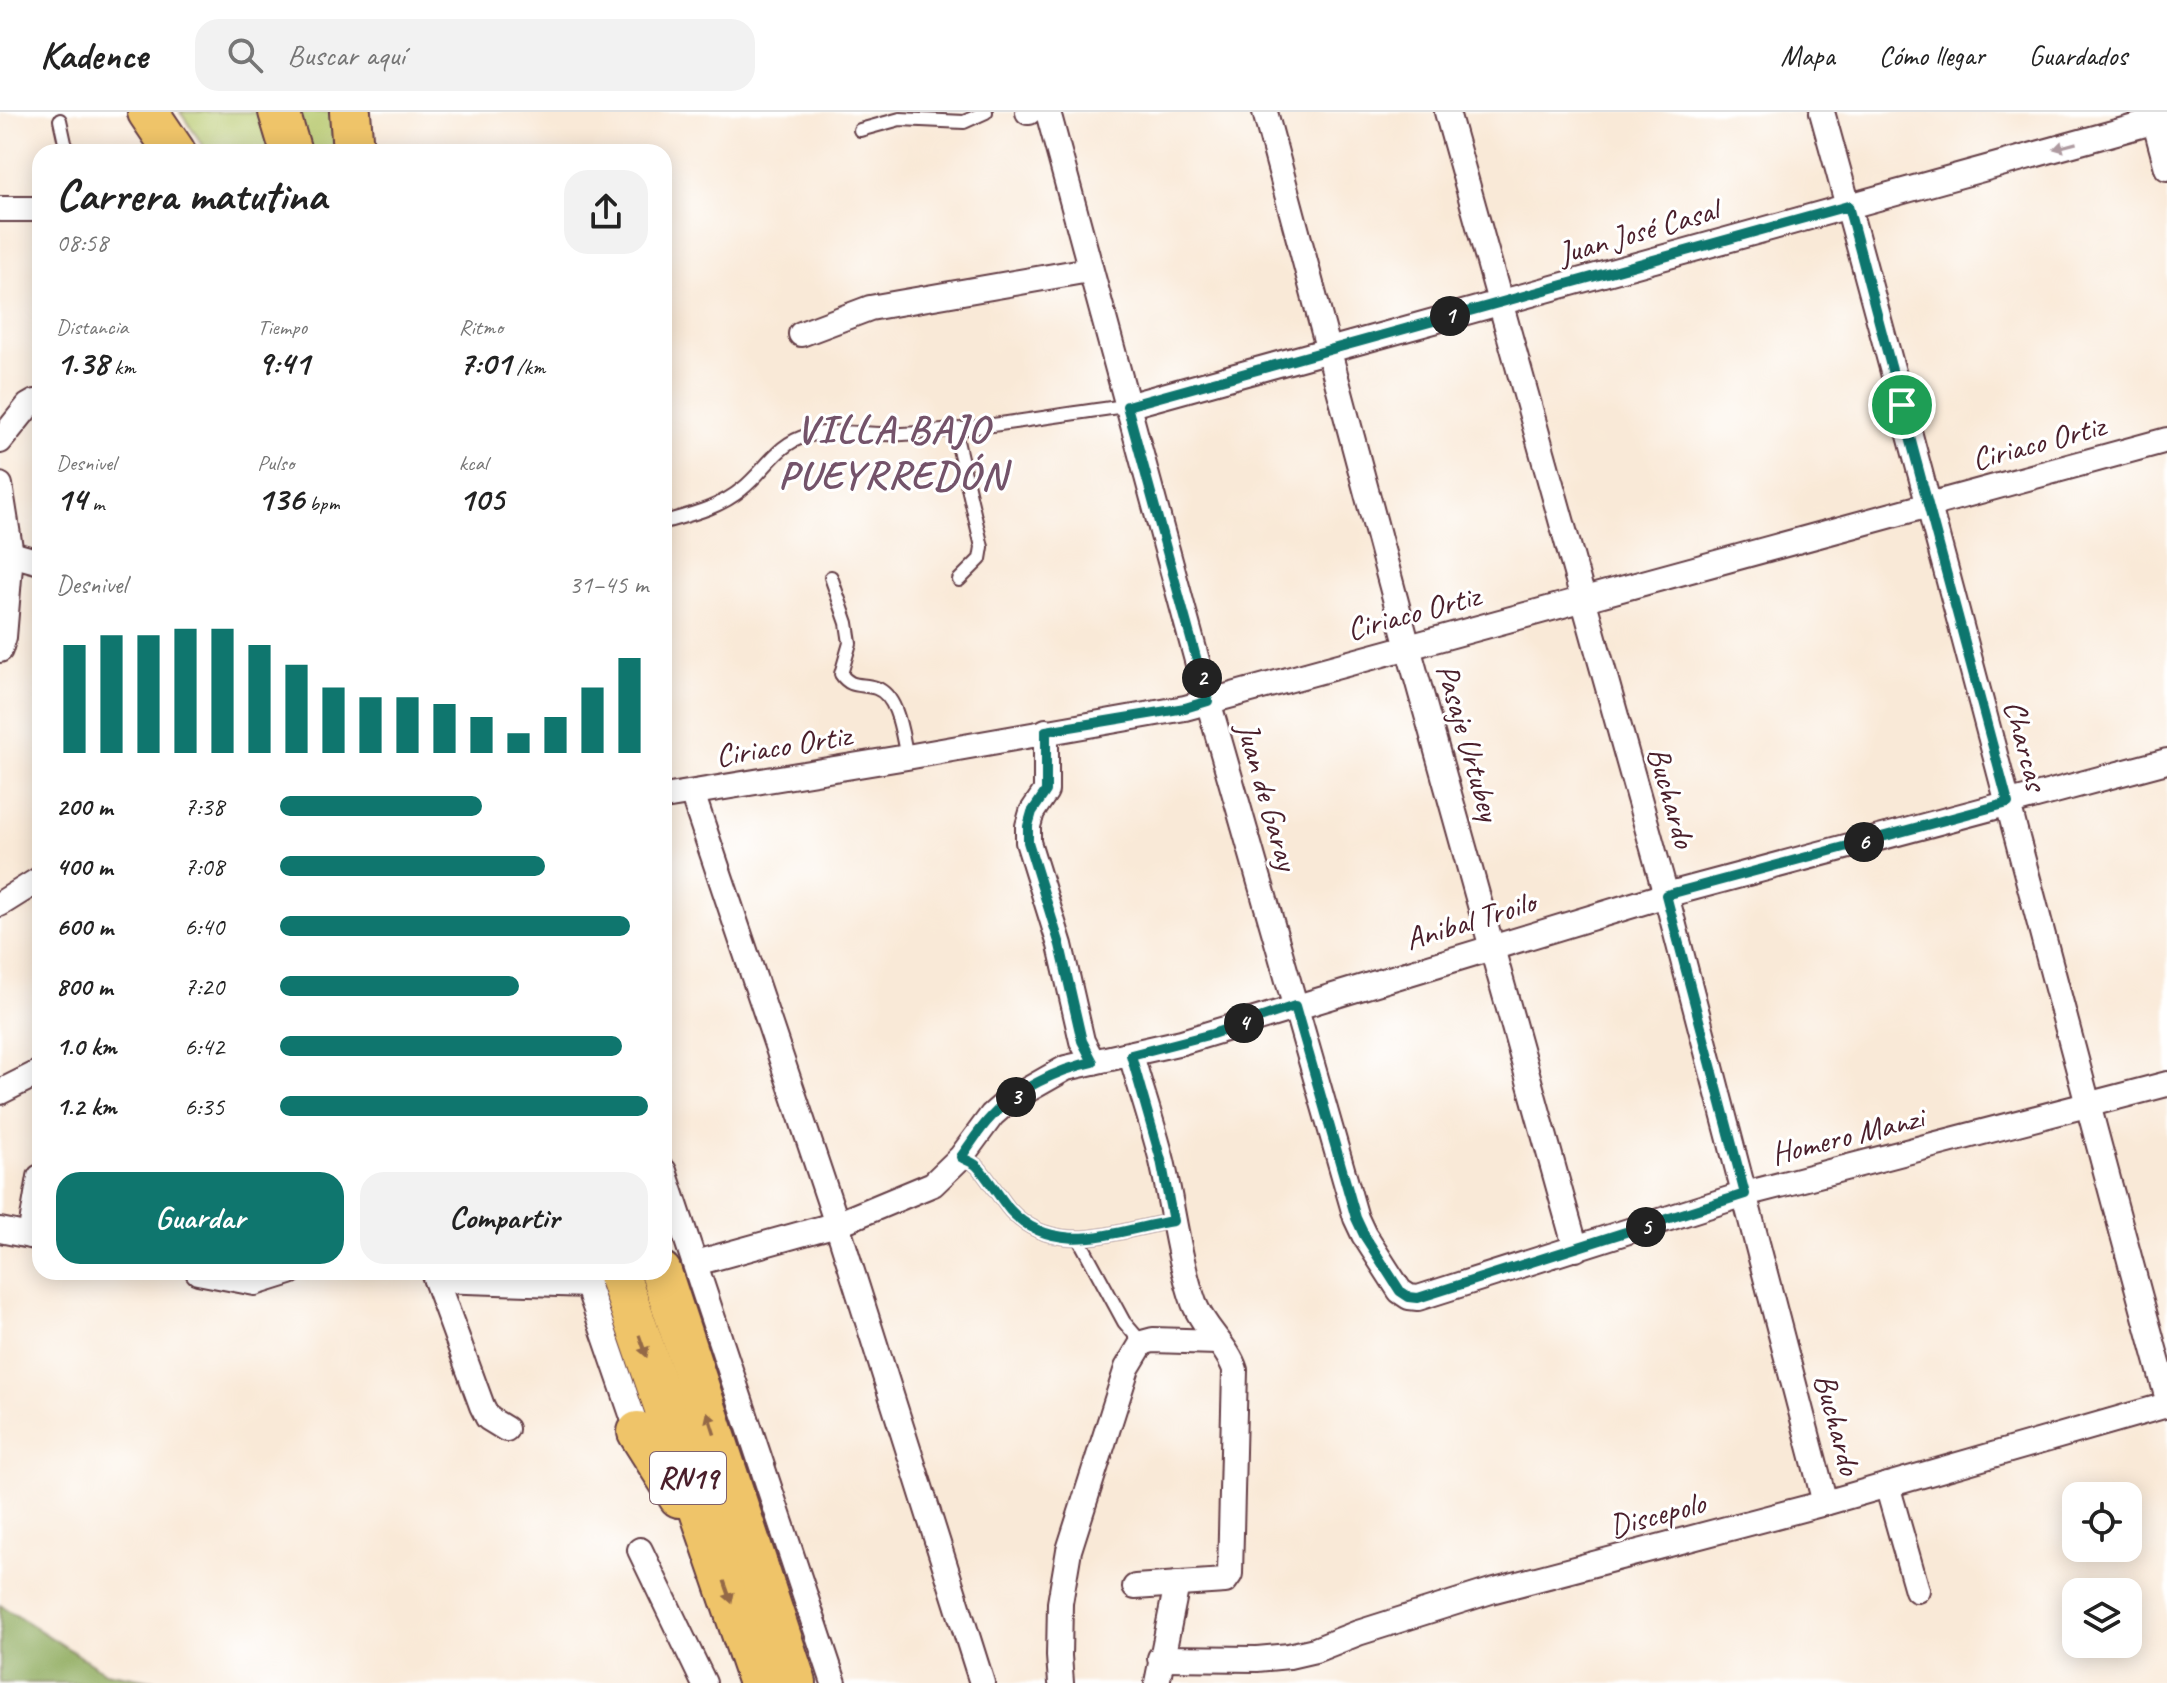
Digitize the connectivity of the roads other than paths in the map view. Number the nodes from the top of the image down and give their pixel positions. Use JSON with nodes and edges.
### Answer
{"nodes":[{"id":1,"x":148,"y":112,"type":"edge"},
{"id":2,"x":279,"y":112,"type":"edge"},
{"id":3,"x":350,"y":112,"type":"edge"},
{"id":4,"x":986,"y":112,"type":"edge"},
{"id":5,"x":1048,"y":112,"type":"edge"},
{"id":6,"x":1265,"y":112,"type":"edge"},
{"id":7,"x":1447,"y":112,"type":"edge"},
{"id":8,"x":1822,"y":112,"type":"edge"},
{"id":9,"x":2158,"y":117,"type":"edge"},
{"id":10,"x":60,"y":120,"type":"dead end"},
{"id":11,"x":860,"y":130,"type":"dead end"},
{"id":12,"x":65,"y":144,"type":"edge"},
{"id":13,"x":170,"y":144,"type":"edge"},
{"id":14,"x":289,"y":144,"type":"edge"},
{"id":15,"x":352,"y":144,"type":"edge"},
{"id":16,"x":2167,"y":168,"type":"edge"},
{"id":17,"x":1848,"y":206,"type":"junction"},
{"id":18,"x":0,"y":209,"type":"edge"},
{"id":19,"x":32,"y":209,"type":"edge"},
{"id":20,"x":1089,"y":270,"type":"junction"},
{"id":21,"x":1500,"y":302,"type":"junction"},
{"id":22,"x":801,"y":334,"type":"dead end"},
{"id":23,"x":1327,"y":350,"type":"junction"},
{"id":24,"x":32,"y":404,"type":"edge"},
{"id":25,"x":1127,"y":406,"type":"junction"},
{"id":26,"x":954,"y":428,"type":"junction"},
{"id":27,"x":2167,"y":440,"type":"edge"},
{"id":28,"x":0,"y":441,"type":"edge"},
{"id":29,"x":0,"y":485,"type":"edge"},
{"id":30,"x":1930,"y":504,"type":"junction"},
{"id":31,"x":672,"y":520,"type":"edge"},
{"id":32,"x":11,"y":554,"type":"junction"},
{"id":33,"x":32,"y":560,"type":"edge"},
{"id":34,"x":831,"y":577,"type":"dead end"},
{"id":35,"x":959,"y":580,"type":"dead end"},
{"id":36,"x":1584,"y":599,"type":"junction"},
{"id":37,"x":1408,"y":647,"type":"junction"},
{"id":38,"x":0,"y":650,"type":"edge"},
{"id":39,"x":1208,"y":701,"type":"junction"},
{"id":40,"x":1046,"y":731,"type":"junction"},
{"id":41,"x":907,"y":757,"type":"junction"},
{"id":42,"x":2167,"y":761,"type":"edge"},
{"id":43,"x":692,"y":793,"type":"junction"},
{"id":44,"x":672,"y":796,"type":"edge"},
{"id":45,"x":2008,"y":803,"type":"junction"},
{"id":46,"x":32,"y":884,"type":"edge"},
{"id":47,"x":1666,"y":895,"type":"junction"},
{"id":48,"x":0,"y":904,"type":"edge"},
{"id":49,"x":1494,"y":946,"type":"junction"},
{"id":50,"x":1295,"y":1006,"type":"junction"},
{"id":51,"x":1131,"y":1055,"type":"junction"},
{"id":52,"x":1093,"y":1062,"type":"junction"},
{"id":53,"x":32,"y":1076,"type":"edge"},
{"id":54,"x":2167,"y":1084,"type":"edge"},
{"id":55,"x":0,"y":1092,"type":"edge"},
{"id":56,"x":2087,"y":1107,"type":"junction"},
{"id":57,"x":961,"y":1157,"type":"junction"},
{"id":58,"x":1745,"y":1194,"type":"junction"},
{"id":59,"x":1173,"y":1221,"type":"junction"},
{"id":60,"x":837,"y":1224,"type":"junction"},
{"id":61,"x":672,"y":1226,"type":"edge"},
{"id":62,"x":0,"y":1230,"type":"edge"},
{"id":63,"x":32,"y":1236,"type":"edge"},
{"id":64,"x":1079,"y":1239,"type":"junction"},
{"id":65,"x":1576,"y":1249,"type":"junction"},
{"id":66,"x":678,"y":1268,"type":"edge"},
{"id":67,"x":239,"y":1280,"type":"edge"},
{"id":68,"x":265,"y":1280,"type":"edge"},
{"id":69,"x":435,"y":1280,"type":"edge"},
{"id":70,"x":597,"y":1280,"type":"edge"},
{"id":71,"x":598,"y":1280,"type":"edge"},
{"id":72,"x":1409,"y":1297,"type":"joint"},
{"id":73,"x":1217,"y":1342,"type":"junction"},
{"id":74,"x":1142,"y":1343,"type":"junction"},
{"id":75,"x":2167,"y":1396,"type":"edge"},
{"id":76,"x":2167,"y":1405,"type":"edge"},
{"id":77,"x":506,"y":1429,"type":"dead end"},
{"id":78,"x":638,"y":1432,"type":"joint"},
{"id":79,"x":1887,"y":1485,"type":"junction"},
{"id":80,"x":1825,"y":1503,"type":"junction"},
{"id":81,"x":640,"y":1550,"type":"dead end"},
{"id":82,"x":714,"y":1552,"type":"junction"},
{"id":83,"x":1177,"y":1584,"type":"junction"},
{"id":84,"x":1135,"y":1587,"type":"dead end"},
{"id":85,"x":1917,"y":1590,"type":"dead end"},
{"id":86,"x":1160,"y":1658,"type":"junction"},
{"id":87,"x":704,"y":1683,"type":"edge"},
{"id":88,"x":759,"y":1683,"type":"edge"},
{"id":89,"x":796,"y":1683,"type":"edge"},
{"id":90,"x":834,"y":1683,"type":"edge"},
{"id":91,"x":982,"y":1683,"type":"edge"},
{"id":92,"x":1061,"y":1683,"type":"edge"},
{"id":93,"x":1157,"y":1683,"type":"edge"}],
"edges":[{"from":1,"to":13,"type":"main road"},
{"from":2,"to":14,"type":"main road"},
{"from":3,"to":15,"type":"main road"},
{"from":4,"to":11,"type":"lane"},
{"from":5,"to":20,"type":"street","name":"Juan de Garay"},
{"from":6,"to":23,"type":"street","name":"Pasaje Urtubey"},
{"from":7,"to":21,"type":"street","name":"Buchardo"},
{"from":8,"to":17,"type":"street","name":"Charcas"},
{"from":9,"to":16,"type":"street"},
{"from":9,"to":17,"type":"street","name":"Juan José Casal","one_way":true},
{"from":10,"to":12,"type":"lane"},
{"from":17,"to":21,"type":"street","name":"Juan José Casal"},
{"from":17,"to":30,"type":"street","name":"Charcas"},
{"from":18,"to":19,"type":"street"},
{"from":20,"to":22,"type":"street"},
{"from":20,"to":25,"type":"street","name":"Juan de Garay"},
{"from":21,"to":23,"type":"street","name":"Juan José Casal"},
{"from":21,"to":36,"type":"street","name":"Buchardo"},
{"from":23,"to":25,"type":"street","name":"Juan José Casal"},
{"from":23,"to":37,"type":"street","name":"Pasaje Urtubey"},
{"from":24,"to":28,"type":"street"},
{"from":25,"to":26,"type":"lane"},
{"from":25,"to":39,"type":"street","name":"Juan de Garay"},
{"from":26,"to":31,"type":"lane"},
{"from":26,"to":35,"type":"lane"},
{"from":27,"to":30,"type":"street","name":"Ciriaco Ortiz"},
{"from":29,"to":32,"type":"street"},
{"from":30,"to":36,"type":"street","name":"Ciriaco Ortiz"},
{"from":30,"to":45,"type":"street","name":"Charcas"},
{"from":32,"to":33,"type":"street"},
{"from":32,"to":38,"type":"street"},
{"from":34,"to":41,"type":"lane"},
{"from":36,"to":37,"type":"street","name":"Ciriaco Ortiz"},
{"from":36,"to":47,"type":"street","name":"Buchardo"},
{"from":37,"to":39,"type":"street","name":"Ciriaco Ortiz"},
{"from":37,"to":49,"type":"street","name":"Pasaje Urtubey"},
{"from":39,"to":40,"type":"street","name":"Ciriaco Ortiz"},
{"from":39,"to":50,"type":"street","name":"Juan de Garay"},
{"from":40,"to":41,"type":"street","name":"Ciriaco Ortiz"},
{"from":40,"to":52,"type":"street"},
{"from":41,"to":43,"type":"street","name":"Ciriaco Ortiz"},
{"from":42,"to":45,"type":"street","name":"Anibal Troilo"},
{"from":43,"to":44,"type":"street","name":"Ciriaco Ortiz"},
{"from":43,"to":60,"type":"street"},
{"from":45,"to":47,"type":"street","name":"Anibal Troilo"},
{"from":45,"to":56,"type":"street","name":"Charcas"},
{"from":46,"to":48,"type":"street"},
{"from":47,"to":49,"type":"street","name":"Anibal Troilo"},
{"from":47,"to":58,"type":"street","name":"Buchardo"},
{"from":49,"to":50,"type":"street","name":"Anibal Troilo"},
{"from":49,"to":65,"type":"street","name":"Pasaje Urtubey"},
{"from":50,"to":51,"type":"street","name":"Anibal Troilo"},
{"from":50,"to":72,"type":"street","name":"Juan de Garay"},
{"from":51,"to":52,"type":"street","name":"Anibal Troilo"},
{"from":51,"to":59,"type":"street"},
{"from":52,"to":57,"type":"street","name":"Anibal Troilo"},
{"from":53,"to":55,"type":"street"},
{"from":54,"to":56,"type":"street","name":"Homero Manzi"},
{"from":56,"to":58,"type":"street","name":"Homero Manzi"},
{"from":56,"to":75,"type":"street","name":"Charcas"},
{"from":57,"to":60,"type":"street","name":"Anibal Troilo"},
{"from":57,"to":64,"type":"lane"},
{"from":58,"to":65,"type":"street","name":"Homero Manzi"},
{"from":58,"to":80,"type":"street","name":"Buchardo"},
{"from":59,"to":64,"type":"lane"},
{"from":59,"to":73,"type":"street"},
{"from":60,"to":66,"type":"street","name":"Anibal Troilo"},
{"from":60,"to":91,"type":"street"},
{"from":61,"to":66,"type":"street"},
{"from":62,"to":63,"type":"street"},
{"from":64,"to":74,"type":"lane"},
{"from":65,"to":72,"type":"street","name":"Homero Manzi"},
{"from":89,"to":66,"type":"main road","number":"RN19","one_way":true},
{"from":66,"to":90,"type":"street"},
{"from":67,"to":68,"type":"street"},
{"from":69,"to":77,"type":"street"},
{"from":70,"to":78,"type":"street"},
{"from":71,"to":82,"type":"main road","number":"RN19","one_way":true},
{"from":73,"to":74,"type":"street"},
{"from":73,"to":83,"type":"street"},
{"from":74,"to":92,"type":"street"},
{"from":76,"to":79,"type":"street","name":"Discepolo"},
{"from":78,"to":82,"type":"main road"},
{"from":79,"to":80,"type":"street","name":"Discepolo"},
{"from":79,"to":85,"type":"street"},
{"from":80,"to":86,"type":"street","name":"Discepolo"},
{"from":81,"to":87,"type":"street"},
{"from":82,"to":88,"type":"main road","number":"RN19","one_way":true},
{"from":83,"to":84,"type":"street"},
{"from":83,"to":86,"type":"street"},
{"from":86,"to":93,"type":"street"}]}
